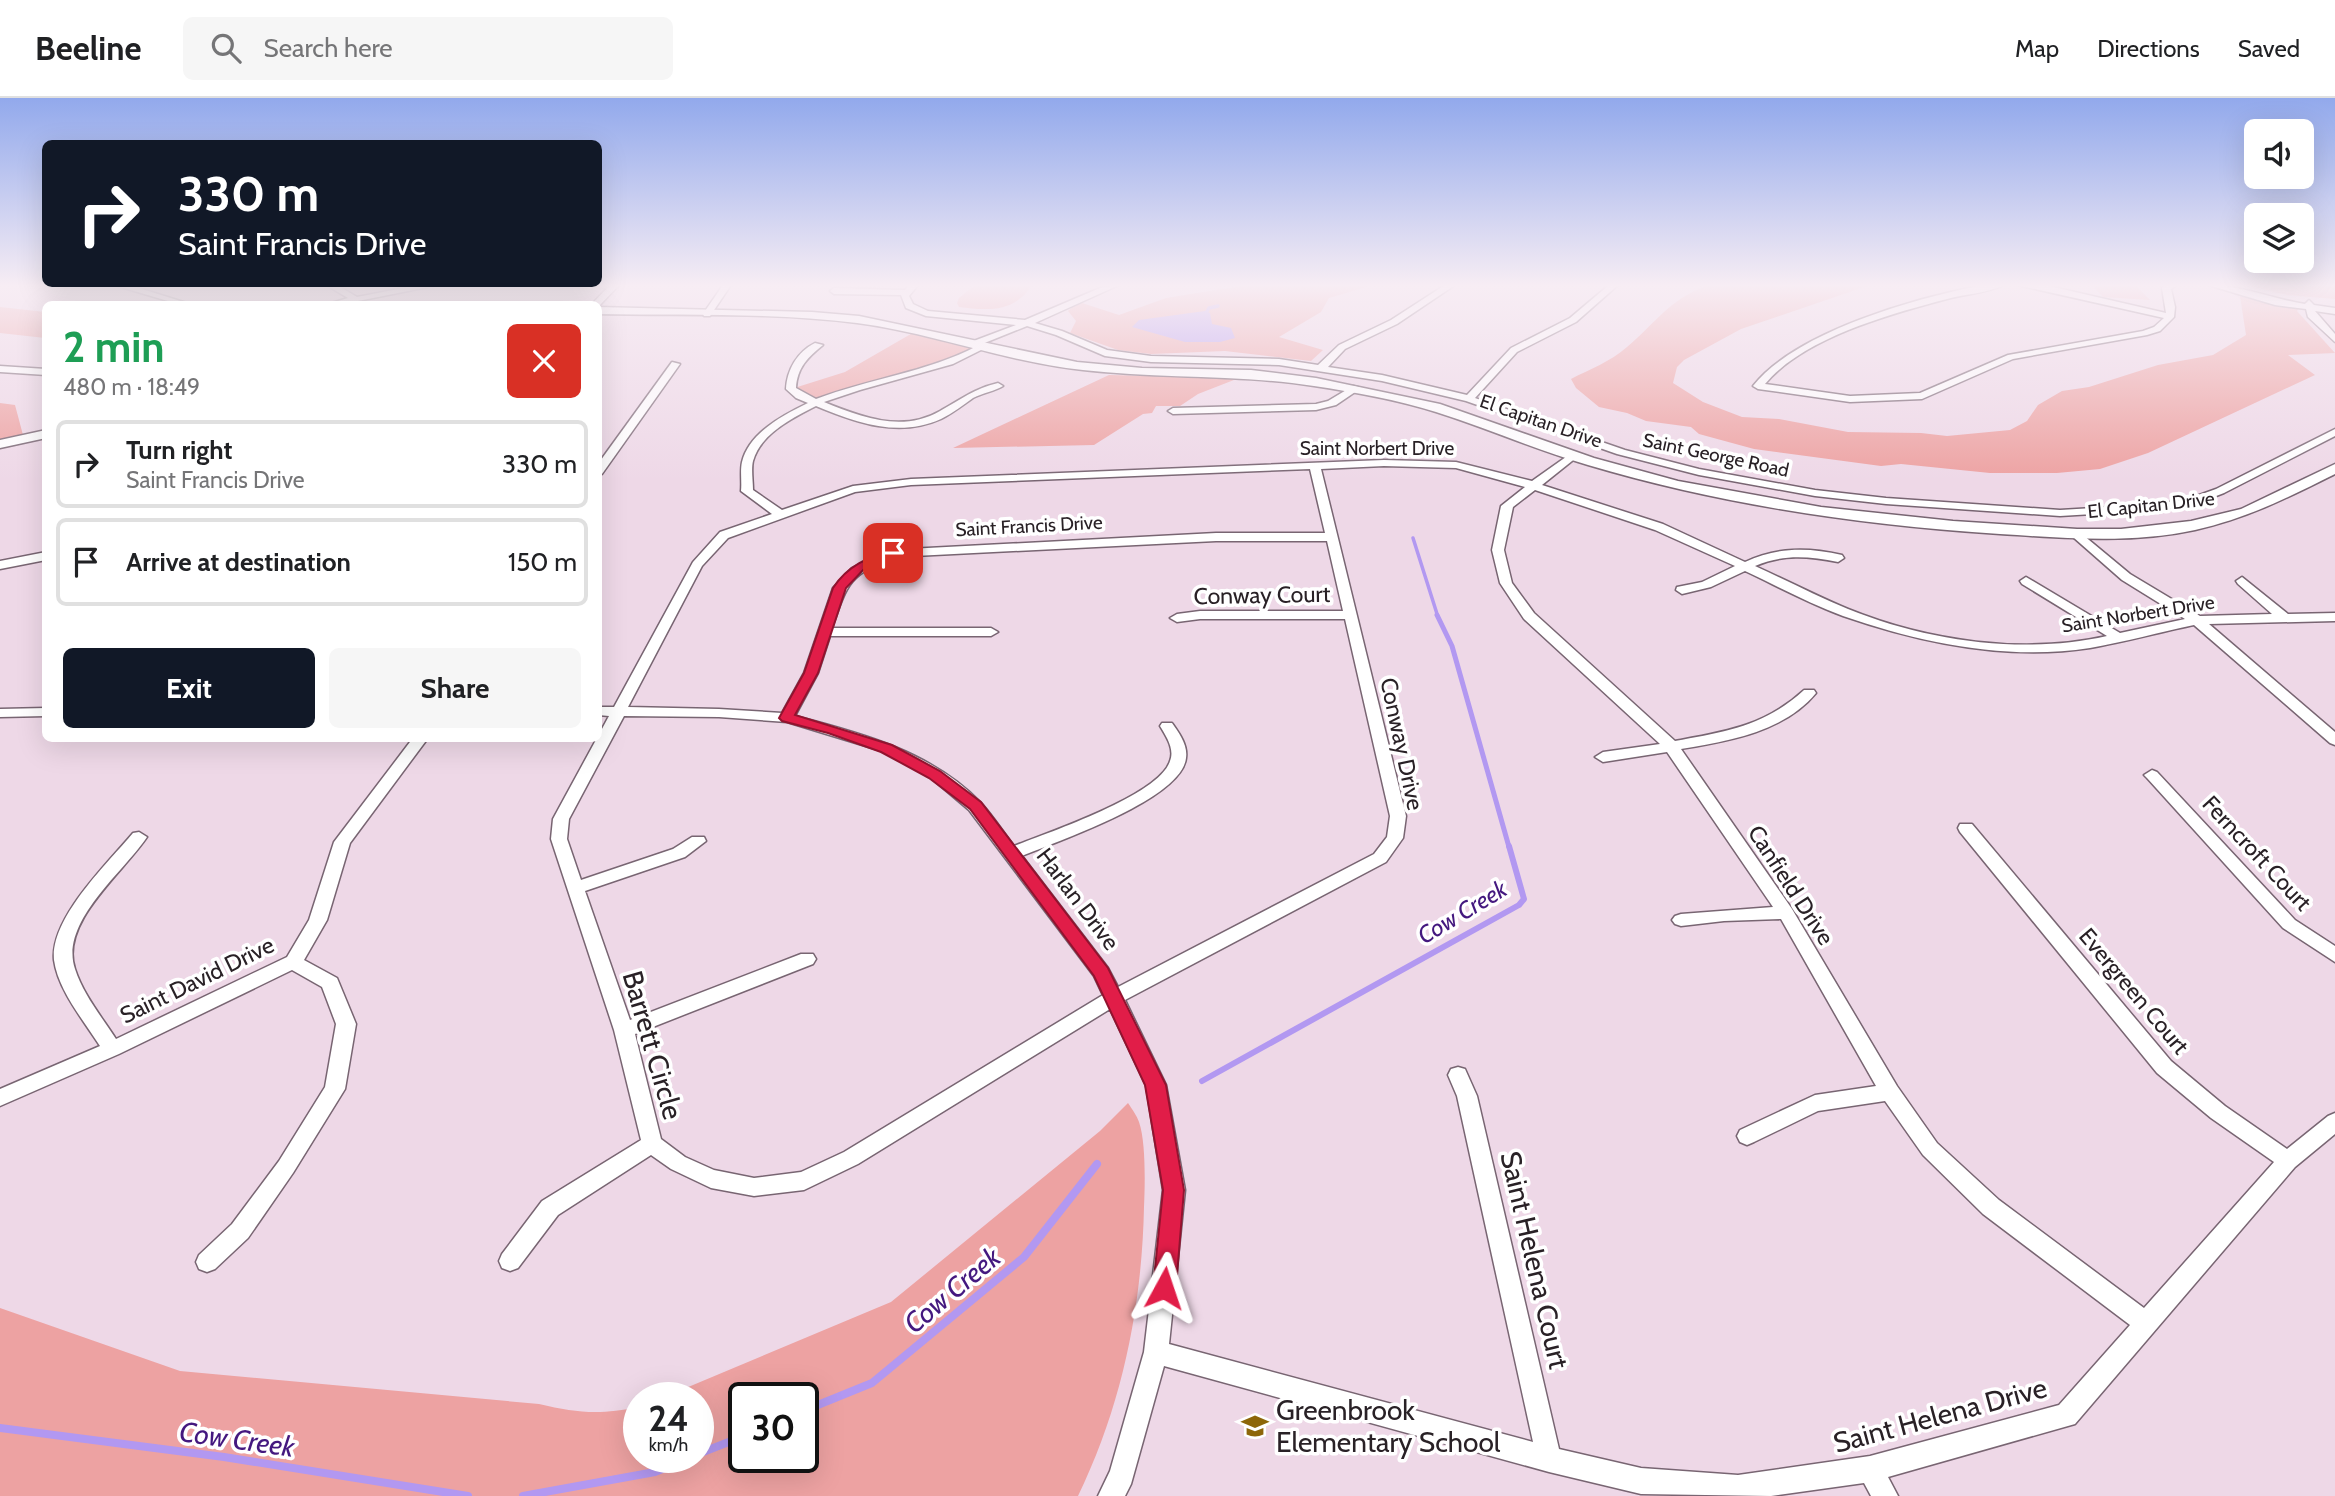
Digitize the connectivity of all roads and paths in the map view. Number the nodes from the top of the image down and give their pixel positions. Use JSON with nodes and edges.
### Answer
{"nodes":[{"id":1,"x":808,"y":350,"type":"edge"},
{"id":2,"x":977,"y":350,"type":"edge"},
{"id":3,"x":1007,"y":350,"type":"edge"},
{"id":4,"x":1099,"y":350,"type":"edge"},
{"id":5,"x":1339,"y":350,"type":"edge"},
{"id":6,"x":1514,"y":350,"type":"edge"},
{"id":7,"x":1805,"y":350,"type":"edge"},
{"id":8,"x":2048,"y":350,"type":"edge"},
{"id":9,"x":675,"y":364,"type":"dead end"},
{"id":10,"x":1322,"y":368,"type":"junction"},
{"id":11,"x":0,"y":369,"type":"edge"},
{"id":12,"x":42,"y":372,"type":"edge"},
{"id":13,"x":998,"y":386,"type":"dead end"},
{"id":14,"x":1356,"y":388,"type":"junction"},
{"id":15,"x":1469,"y":399,"type":"junction"},
{"id":16,"x":816,"y":402,"type":"junction"},
{"id":17,"x":1173,"y":411,"type":"dead end"},
{"id":18,"x":2335,"y":432,"type":"edge"},
{"id":19,"x":42,"y":435,"type":"edge"},
{"id":20,"x":0,"y":444,"type":"edge"},
{"id":21,"x":602,"y":446,"type":"edge"},
{"id":22,"x":618,"y":446,"type":"junction"},
{"id":23,"x":1573,"y":455,"type":"junction"},
{"id":24,"x":1315,"y":466,"type":"junction"},
{"id":25,"x":602,"y":467,"type":"edge"},
{"id":26,"x":2335,"y":468,"type":"edge"},
{"id":27,"x":1532,"y":485,"type":"junction"},
{"id":28,"x":780,"y":514,"type":"junction"},
{"id":29,"x":2077,"y":534,"type":"junction"},
{"id":30,"x":1330,"y":537,"type":"junction"},
{"id":31,"x":42,"y":557,"type":"edge"},
{"id":32,"x":1838,"y":558,"type":"dead end"},
{"id":33,"x":0,"y":565,"type":"edge"},
{"id":34,"x":1746,"y":568,"type":"junction"},
{"id":35,"x":2026,"y":581,"type":"dead end"},
{"id":36,"x":2242,"y":581,"type":"dead end"},
{"id":37,"x":1682,"y":590,"type":"dead end"},
{"id":38,"x":1349,"y":614,"type":"junction"},
{"id":39,"x":2283,"y":617,"type":"junction"},
{"id":40,"x":2335,"y":617,"type":"edge"},
{"id":41,"x":1177,"y":618,"type":"dead end"},
{"id":42,"x":2197,"y":620,"type":"junction"},
{"id":43,"x":824,"y":632,"type":"junction"},
{"id":44,"x":990,"y":632,"type":"dead end"},
{"id":45,"x":2116,"y":636,"type":"junction"},
{"id":46,"x":1809,"y":693,"type":"dead end"},
{"id":47,"x":602,"y":711,"type":"edge"},
{"id":48,"x":621,"y":711,"type":"junction"},
{"id":49,"x":42,"y":712,"type":"edge"},
{"id":50,"x":0,"y":713,"type":"edge"},
{"id":51,"x":787,"y":718,"type":"junction"},
{"id":52,"x":1167,"y":726,"type":"dead end"},
{"id":53,"x":2335,"y":740,"type":"edge"},
{"id":54,"x":418,"y":742,"type":"edge"},
{"id":55,"x":1671,"y":746,"type":"junction"},
{"id":56,"x":1603,"y":757,"type":"dead end"},
{"id":57,"x":2152,"y":775,"type":"dead end"},
{"id":58,"x":1966,"y":828,"type":"dead end"},
{"id":59,"x":139,"y":837,"type":"dead end"},
{"id":60,"x":698,"y":841,"type":"dead end"},
{"id":61,"x":1013,"y":853,"type":"junction"},
{"id":62,"x":574,"y":889,"type":"junction"},
{"id":63,"x":1786,"y":913,"type":"junction"},
{"id":64,"x":1681,"y":920,"type":"dead end"},
{"id":65,"x":2335,"y":955,"type":"edge"},
{"id":66,"x":807,"y":959,"type":"dead end"},
{"id":67,"x":293,"y":962,"type":"junction"},
{"id":68,"x":1115,"y":997,"type":"junction"},
{"id":69,"x":624,"y":1030,"type":"junction"},
{"id":70,"x":112,"y":1049,"type":"junction"},
{"id":71,"x":1458,"y":1075,"type":"dead end"},
{"id":72,"x":1890,"y":1092,"type":"junction"},
{"id":73,"x":0,"y":1098,"type":"edge"},
{"id":74,"x":2335,"y":1122,"type":"edge"},
{"id":75,"x":1747,"y":1136,"type":"dead end"},
{"id":76,"x":652,"y":1144,"type":"junction"},
{"id":77,"x":2288,"y":1161,"type":"junction"},
{"id":78,"x":510,"y":1261,"type":"dead end"},
{"id":79,"x":207,"y":1262,"type":"dead end"},
{"id":80,"x":2147,"y":1324,"type":"junction"},
{"id":81,"x":1156,"y":1352,"type":"junction"},
{"id":82,"x":1549,"y":1459,"type":"junction"},
{"id":83,"x":1870,"y":1469,"type":"junction"},
{"id":84,"x":1111,"y":1496,"type":"edge"},
{"id":85,"x":1885,"y":1496,"type":"edge"}],
"edges":[{"from":1,"to":16,"type":"street"},
{"from":2,"to":16,"type":"street"},
{"from":3,"to":14,"type":"street","name":"El Capitan Drive"},
{"from":4,"to":10,"type":"street","name":"Saint George Road"},
{"from":5,"to":10,"type":"street"},
{"from":6,"to":15,"type":"street"},
{"from":7,"to":8,"type":"street"},
{"from":9,"to":22,"type":"street"},
{"from":10,"to":15,"type":"street","name":"Saint George Road"},
{"from":11,"to":12,"type":"street"},
{"from":13,"to":16,"type":"street"},
{"from":14,"to":17,"type":"street"},
{"from":14,"to":23,"type":"street","name":"El Capitan Drive"},
{"from":15,"to":18,"type":"street","name":"Saint George Road"},
{"from":16,"to":28,"type":"street"},
{"from":19,"to":20,"type":"street"},
{"from":21,"to":22,"type":"street"},
{"from":22,"to":25,"type":"street"},
{"from":23,"to":27,"type":"street","name":"Canfield Drive"},
{"from":23,"to":29,"type":"street","name":"El Capitan Drive"},
{"from":24,"to":27,"type":"street","name":"Saint Norbert Drive"},
{"from":24,"to":28,"type":"street","name":"Saint Norbert Drive"},
{"from":24,"to":30,"type":"street","name":"Conway Drive"},
{"from":26,"to":29,"type":"street","name":"El Capitan Drive"},
{"from":27,"to":34,"type":"street","name":"Saint Norbert Drive"},
{"from":27,"to":55,"type":"street","name":"Canfield Drive"},
{"from":28,"to":48,"type":"street","name":"Saint Norbert Drive"},
{"from":29,"to":42,"type":"street"},
{"from":30,"to":38,"type":"street","name":"Conway Drive"},
{"from":30,"to":43,"type":"street","name":"Saint Francis Drive"},
{"from":31,"to":33,"type":"street"},
{"from":32,"to":34,"type":"street"},
{"from":34,"to":37,"type":"street"},
{"from":34,"to":45,"type":"street","name":"Saint Norbert Drive"},
{"from":35,"to":45,"type":"street"},
{"from":36,"to":39,"type":"street"},
{"from":38,"to":41,"type":"street","name":"Conway Court"},
{"from":38,"to":68,"type":"street","name":"Conway Drive"},
{"from":39,"to":40,"type":"street","name":"Saint Norbert Drive"},
{"from":39,"to":42,"type":"street","name":"Saint Norbert Drive"},
{"from":42,"to":45,"type":"street","name":"Saint Norbert Drive"},
{"from":42,"to":53,"type":"street"},
{"from":43,"to":44,"type":"street"},
{"from":43,"to":51,"type":"street","name":"Saint Francis Drive"},
{"from":46,"to":55,"type":"street"},
{"from":47,"to":48,"type":"street","name":"Harlan Drive"},
{"from":48,"to":51,"type":"street","name":"Harlan Drive"},
{"from":48,"to":62,"type":"street","name":"Barrett Circle"},
{"from":49,"to":50,"type":"street"},
{"from":51,"to":61,"type":"street","name":"Harlan Drive"},
{"from":52,"to":61,"type":"street"},
{"from":54,"to":67,"type":"street","name":"Saint David Drive"},
{"from":55,"to":56,"type":"street"},
{"from":55,"to":63,"type":"street","name":"Canfield Drive"},
{"from":57,"to":65,"type":"street","name":"Ferncroft Court"},
{"from":58,"to":77,"type":"street","name":"Evergreen Court"},
{"from":59,"to":70,"type":"street"},
{"from":60,"to":62,"type":"street"},
{"from":61,"to":68,"type":"street","name":"Harlan Drive"},
{"from":62,"to":69,"type":"street","name":"Barrett Circle"},
{"from":63,"to":64,"type":"street"},
{"from":63,"to":72,"type":"street","name":"Canfield Drive"},
{"from":66,"to":69,"type":"street"},
{"from":67,"to":70,"type":"street","name":"Saint David Drive"},
{"from":67,"to":79,"type":"street"},
{"from":68,"to":76,"type":"street","name":"Barrett Circle"},
{"from":68,"to":81,"type":"street","name":"Harlan Drive"},
{"from":69,"to":76,"type":"street","name":"Barrett Circle"},
{"from":70,"to":73,"type":"street","name":"Saint David Drive"},
{"from":71,"to":82,"type":"street","name":"Saint Helena Court"},
{"from":72,"to":75,"type":"street"},
{"from":72,"to":80,"type":"street","name":"Canfield Drive"},
{"from":74,"to":77,"type":"street","name":"Saint Helena Drive"},
{"from":76,"to":78,"type":"street"},
{"from":77,"to":80,"type":"street","name":"Saint Helena Drive"},
{"from":80,"to":83,"type":"street","name":"Saint Helena Drive"},
{"from":81,"to":82,"type":"street","name":"Saint Helena Drive"},
{"from":81,"to":84,"type":"street","name":"Harlan Drive"},
{"from":82,"to":83,"type":"street","name":"Saint Helena Drive"},
{"from":83,"to":85,"type":"street"}]}
